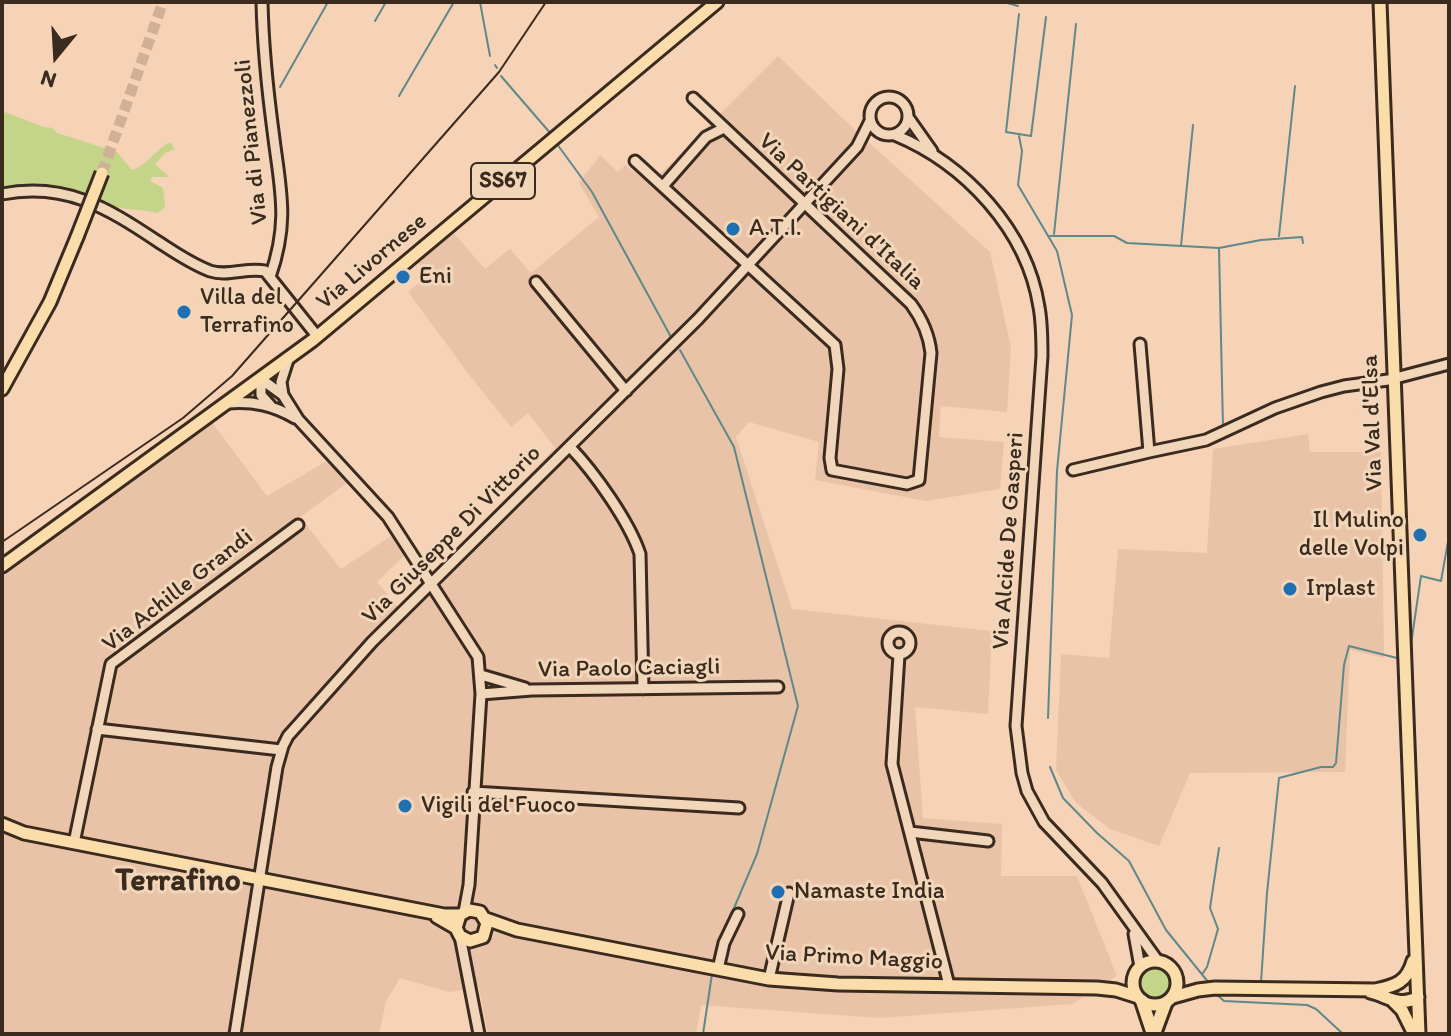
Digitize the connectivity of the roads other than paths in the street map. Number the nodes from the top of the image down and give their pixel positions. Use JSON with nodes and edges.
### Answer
{"nodes":[{"id":1,"x":262,"y":2,"type":"edge"},
{"id":2,"x":717,"y":2,"type":"edge"},
{"id":3,"x":1380,"y":2,"type":"edge"},
{"id":4,"x":693,"y":98,"type":"dead end"},
{"id":5,"x":908,"y":117,"type":"junction"},
{"id":6,"x":870,"y":121,"type":"junction"},
{"id":7,"x":724,"y":128,"type":"junction"},
{"id":8,"x":881,"y":134,"type":"junction"},
{"id":9,"x":895,"y":135,"type":"junction"},
{"id":10,"x":857,"y":147,"type":"junction"},
{"id":11,"x":937,"y":157,"type":"junction"},
{"id":12,"x":635,"y":161,"type":"dead end"},
{"id":13,"x":102,"y":173,"type":"tunnel mouth"},
{"id":14,"x":663,"y":186,"type":"junction"},
{"id":15,"x":2,"y":194,"type":"edge"},
{"id":16,"x":804,"y":204,"type":"junction"},
{"id":17,"x":750,"y":265,"type":"junction"},
{"id":18,"x":270,"y":277,"type":"junction"},
{"id":19,"x":536,"y":282,"type":"dead end"},
{"id":20,"x":317,"y":336,"type":"junction"},
{"id":21,"x":1140,"y":344,"type":"dead end"},
{"id":22,"x":288,"y":360,"type":"junction"},
{"id":23,"x":1449,"y":364,"type":"edge"},
{"id":24,"x":1394,"y":378,"type":"junction"},
{"id":25,"x":261,"y":379,"type":"junction"},
{"id":26,"x":2,"y":389,"type":"edge"},
{"id":27,"x":626,"y":391,"type":"junction"},
{"id":28,"x":283,"y":395,"type":"junction"},
{"id":29,"x":228,"y":403,"type":"junction"},
{"id":30,"x":270,"y":405,"type":"junction"},
{"id":31,"x":298,"y":419,"type":"junction"},
{"id":32,"x":570,"y":447,"type":"junction"},
{"id":33,"x":1149,"y":452,"type":"junction"},
{"id":34,"x":1073,"y":470,"type":"dead end"},
{"id":35,"x":298,"y":525,"type":"dead end"},
{"id":36,"x":2,"y":566,"type":"edge"},
{"id":37,"x":430,"y":582,"type":"junction"},
{"id":38,"x":899,"y":655,"type":"dead end"},
{"id":39,"x":481,"y":675,"type":"junction"},
{"id":40,"x":778,"y":687,"type":"dead end"},
{"id":41,"x":643,"y":689,"type":"junction"},
{"id":42,"x":532,"y":690,"type":"junction"},
{"id":43,"x":481,"y":694,"type":"junction"},
{"id":44,"x":97,"y":729,"type":"junction"},
{"id":45,"x":281,"y":750,"type":"junction"},
{"id":46,"x":473,"y":792,"type":"junction"},
{"id":47,"x":739,"y":808,"type":"dead end"},
{"id":48,"x":2,"y":824,"type":"edge"},
{"id":49,"x":910,"y":832,"type":"junction"},
{"id":50,"x":988,"y":841,"type":"dead end"},
{"id":51,"x":74,"y":843,"type":"junction"},
{"id":52,"x":260,"y":879,"type":"junction"},
{"id":53,"x":469,"y":885,"type":"junction"},
{"id":54,"x":789,"y":893,"type":"dead end"},
{"id":55,"x":738,"y":914,"type":"dead end"},
{"id":56,"x":483,"y":915,"type":"junction"},
{"id":57,"x":460,"y":923,"type":"junction"},
{"id":58,"x":1133,"y":926,"type":"junction"},
{"id":59,"x":517,"y":930,"type":"junction"},
{"id":60,"x":483,"y":935,"type":"junction"},
{"id":61,"x":1416,"y":945,"type":"junction"},
{"id":62,"x":467,"y":961,"type":"junction"},
{"id":63,"x":1158,"y":961,"type":"junction"},
{"id":64,"x":718,"y":969,"type":"junction"},
{"id":65,"x":1138,"y":970,"type":"junction"},
{"id":66,"x":1174,"y":971,"type":"junction"},
{"id":67,"x":769,"y":979,"type":"junction"},
{"id":68,"x":949,"y":985,"type":"junction"},
{"id":69,"x":1390,"y":987,"type":"junction"},
{"id":70,"x":1097,"y":988,"type":"junction"},
{"id":71,"x":1215,"y":988,"type":"junction"},
{"id":72,"x":1365,"y":990,"type":"junction"},
{"id":73,"x":1418,"y":997,"type":"junction"},
{"id":74,"x":1140,"y":999,"type":"junction"},
{"id":75,"x":1169,"y":1000,"type":"junction"},
{"id":76,"x":1392,"y":1001,"type":"junction"},
{"id":77,"x":235,"y":1034,"type":"edge"},
{"id":78,"x":479,"y":1034,"type":"edge"},
{"id":79,"x":1153,"y":1034,"type":"edge"},
{"id":80,"x":1416,"y":1034,"type":"edge"}],
"edges":[{"from":1,"to":18,"type":"street","name":"Via di Pianezzoli"},
{"from":2,"to":20,"type":"main road","name":"Via Livornese","number":"SS67"},
{"from":3,"to":24,"type":"main road","name":"Via Val d'Elsa"},
{"from":4,"to":7,"type":"street","name":"Via Partigiani d'Italia"},
{"from":5,"to":6,"type":"street"},
{"from":5,"to":9,"type":"street"},
{"from":5,"to":11,"type":"street","name":"Via Alcide De Gasperi"},
{"from":6,"to":8,"type":"street"},
{"from":6,"to":10,"type":"street","name":"Via Giuseppe Di Vittorio"},
{"from":7,"to":14,"type":"street"},
{"from":7,"to":16,"type":"street","name":"Via Partigiani d'Italia"},
{"from":8,"to":9,"type":"street"},
{"from":8,"to":10,"type":"street","name":"Via Giuseppe Di Vittorio"},
{"from":9,"to":11,"type":"street","name":"Via Alcide De Gasperi"},
{"from":10,"to":16,"type":"street","name":"Via Giuseppe Di Vittorio"},
{"from":11,"to":58,"type":"street","name":"Via Alcide De Gasperi"},
{"from":12,"to":14,"type":"street"},
{"from":13,"to":26,"type":"main road","bridge":true},
{"from":14,"to":17,"type":"street"},
{"from":15,"to":18,"type":"street"},
{"from":16,"to":17,"type":"street","name":"Via Giuseppe Di Vittorio"},
{"from":16,"to":17,"type":"street","name":"Via Partigiani d'Italia"},
{"from":17,"to":27,"type":"street","name":"Via Giuseppe Di Vittorio"},
{"from":18,"to":20,"type":"street"},
{"from":19,"to":27,"type":"street"},
{"from":20,"to":22,"type":"main road","name":"Via Livornese","number":"SS67"},
{"from":21,"to":33,"type":"street"},
{"from":22,"to":25,"type":"main road","name":"Via Livornese","number":"SS67"},
{"from":22,"to":28,"type":"street"},
{"from":23,"to":24,"type":"street"},
{"from":24,"to":33,"type":"street"},
{"from":24,"to":61,"type":"main road","name":"Via Val d'Elsa"},
{"from":25,"to":28,"type":"street"},
{"from":25,"to":29,"type":"main road","name":"Via Livornese","number":"SS67"},
{"from":25,"to":30,"type":"street"},
{"from":27,"to":32,"type":"street","name":"Via Giuseppe Di Vittorio"},
{"from":28,"to":31,"type":"street"},
{"from":29,"to":30,"type":"street"},
{"from":29,"to":36,"type":"main road","name":"Via Livornese","number":"SS67"},
{"from":30,"to":31,"type":"street"},
{"from":31,"to":37,"type":"street"},
{"from":32,"to":37,"type":"street","name":"Via Giuseppe Di Vittorio"},
{"from":32,"to":41,"type":"street"},
{"from":33,"to":34,"type":"street"},
{"from":35,"to":44,"type":"street","name":"Via Achille Grandi"},
{"from":37,"to":39,"type":"street"},
{"from":37,"to":45,"type":"street","name":"Via Giuseppe Di Vittorio"},
{"from":38,"to":49,"type":"street"},
{"from":39,"to":42,"type":"street"},
{"from":39,"to":43,"type":"street"},
{"from":40,"to":41,"type":"street","name":"Via Paolo Caciagli"},
{"from":41,"to":42,"type":"street","name":"Via Paolo Caciagli"},
{"from":42,"to":43,"type":"street","name":"Via Paolo Caciagli"},
{"from":43,"to":46,"type":"street"},
{"from":44,"to":45,"type":"street"},
{"from":44,"to":51,"type":"street","name":"Via Achille Grandi"},
{"from":45,"to":52,"type":"street","name":"Via Giuseppe Di Vittorio"},
{"from":46,"to":47,"type":"street"},
{"from":46,"to":53,"type":"street"},
{"from":48,"to":51,"type":"main road","name":"Via Primo Maggio"},
{"from":49,"to":50,"type":"street"},
{"from":49,"to":68,"type":"street"},
{"from":51,"to":52,"type":"main road","name":"Via Primo Maggio"},
{"from":52,"to":57,"type":"main road","name":"Via Primo Maggio"},
{"from":52,"to":77,"type":"street","name":"Via Giuseppe Di Vittorio"},
{"from":53,"to":56,"type":"street"},
{"from":53,"to":57,"type":"street"},
{"from":54,"to":67,"type":"street"},
{"from":55,"to":64,"type":"street"},
{"from":56,"to":57,"type":"main road","name":"Via Primo Maggio"},
{"from":56,"to":59,"type":"main road","name":"Via Primo Maggio"},
{"from":56,"to":60,"type":"main road"},
{"from":57,"to":60,"type":"main road","name":"Via Primo Maggio"},
{"from":57,"to":62,"type":"street"},
{"from":58,"to":63,"type":"street","name":"Via Alcide De Gasperi"},
{"from":58,"to":65,"type":"street","name":"Via Alcide De Gasperi"},
{"from":59,"to":60,"type":"main road","name":"Via Primo Maggio"},
{"from":59,"to":64,"type":"main road","name":"Via Primo Maggio"},
{"from":60,"to":62,"type":"street"},
{"from":61,"to":69,"type":"main road"},
{"from":61,"to":73,"type":"main road","name":"Via Val d'Elsa"},
{"from":62,"to":78,"type":"street"},
{"from":63,"to":65,"type":"main road"},
{"from":63,"to":66,"type":"main road"},
{"from":64,"to":67,"type":"main road","name":"Via Primo Maggio"},
{"from":65,"to":70,"type":"main road","name":"Via Primo Maggio"},
{"from":65,"to":74,"type":"main road"},
{"from":66,"to":71,"type":"main road"},
{"from":66,"to":75,"type":"main road"},
{"from":67,"to":68,"type":"main road","name":"Via Primo Maggio"},
{"from":68,"to":70,"type":"main road","name":"Via Primo Maggio"},
{"from":69,"to":72,"type":"main road"},
{"from":69,"to":73,"type":"main road"},
{"from":70,"to":74,"type":"main road","name":"Via Primo Maggio"},
{"from":71,"to":72,"type":"main road"},
{"from":71,"to":75,"type":"main road"},
{"from":72,"to":76,"type":"main road"},
{"from":73,"to":76,"type":"main road"},
{"from":73,"to":80,"type":"main road","name":"Via Val d'Elsa"},
{"from":74,"to":75,"type":"main road"},
{"from":74,"to":79,"type":"highway"},
{"from":75,"to":79,"type":"highway"},
{"from":76,"to":80,"type":"main road"}]}
